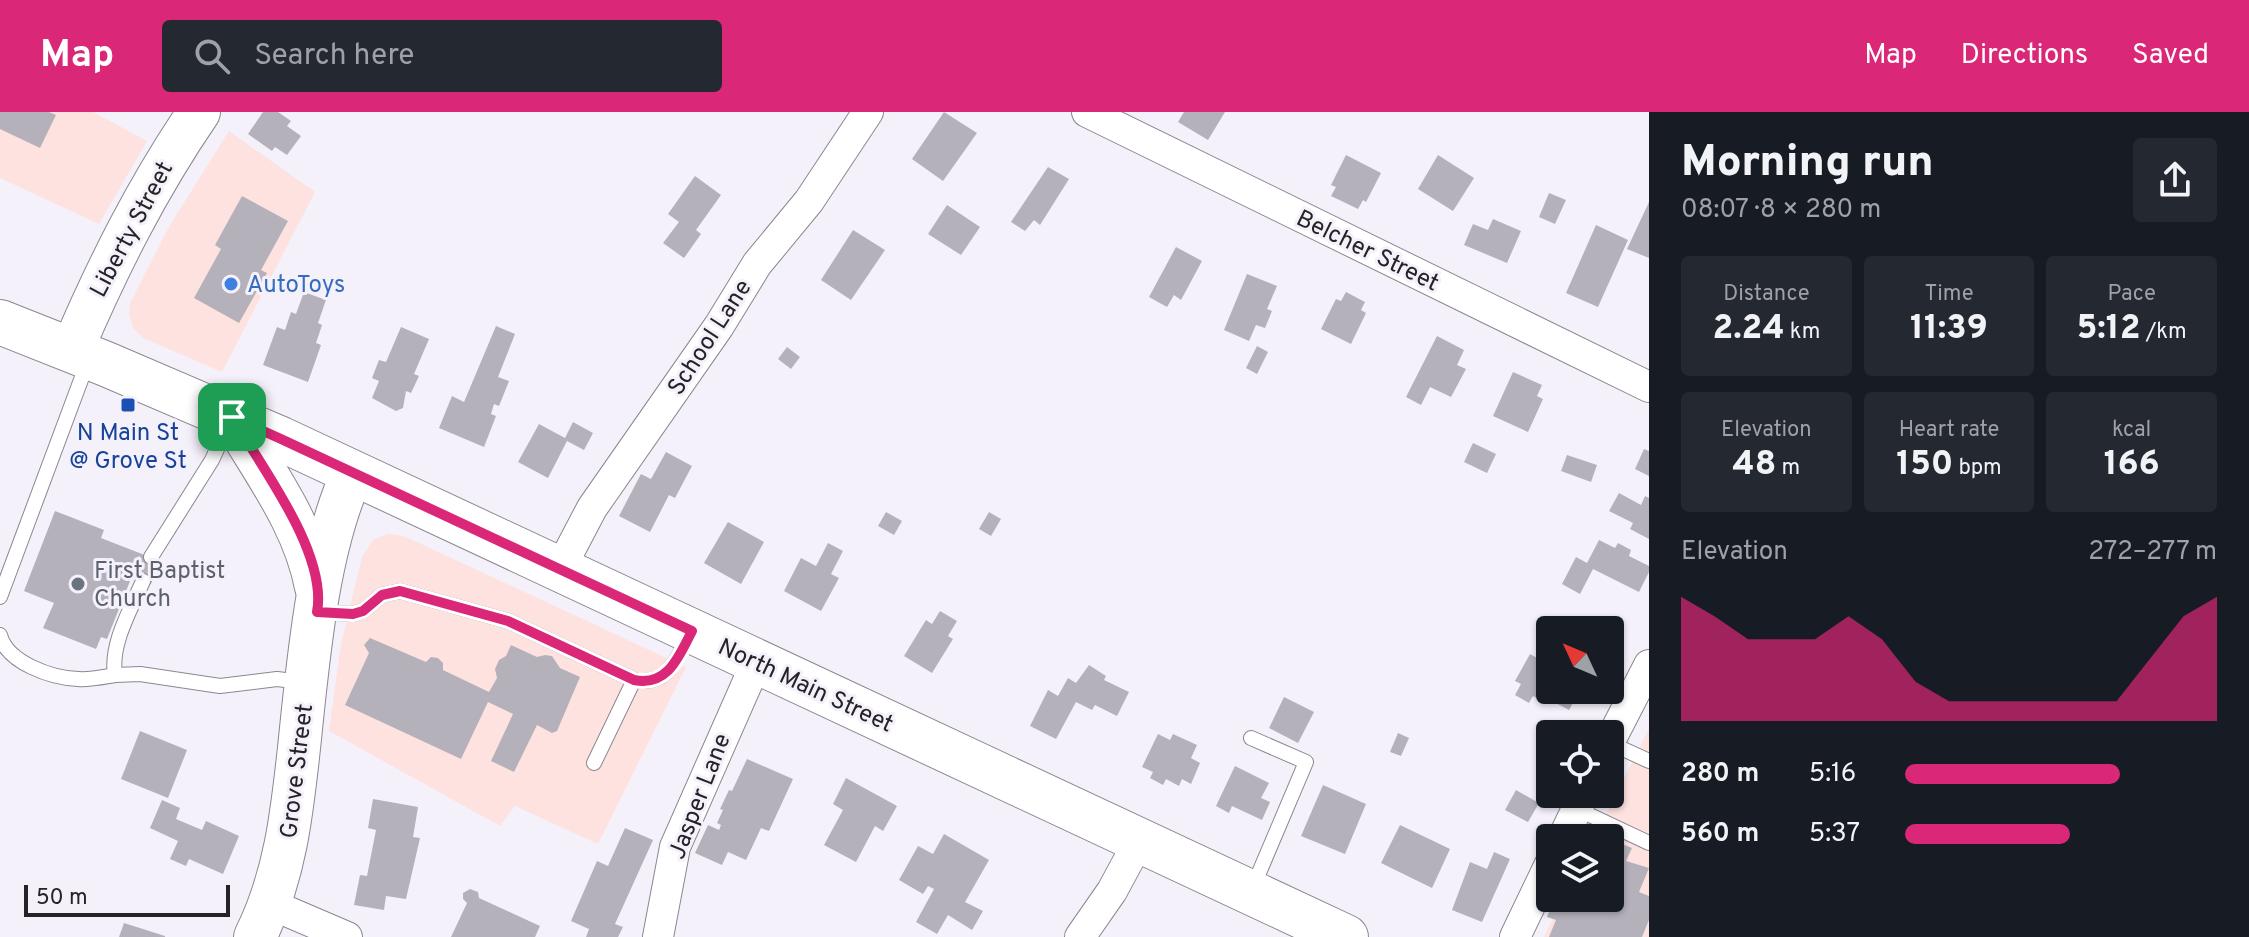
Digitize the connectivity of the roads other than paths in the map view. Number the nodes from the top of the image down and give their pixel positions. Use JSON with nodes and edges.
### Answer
{"nodes":[{"id":1,"x":199,"y":112,"type":"edge"},
{"id":2,"x":868,"y":112,"type":"edge"},
{"id":3,"x":1087,"y":112,"type":"edge"},
{"id":4,"x":1137,"y":123,"type":"edge"},
{"id":5,"x":0,"y":322,"type":"edge"},
{"id":6,"x":81,"y":354,"type":"junction"},
{"id":7,"x":1649,"y":387,"type":"edge"},
{"id":8,"x":232,"y":417,"type":"junction"},
{"id":9,"x":353,"y":472,"type":"junction"},
{"id":10,"x":151,"y":557,"type":"dead end"},
{"id":11,"x":560,"y":569,"type":"junction"},
{"id":12,"x":143,"y":581,"type":"dead end"},
{"id":13,"x":0,"y":597,"type":"edge"},
{"id":14,"x":318,"y":607,"type":"junction"},
{"id":15,"x":692,"y":631,"type":"junction"},
{"id":16,"x":0,"y":635,"type":"edge"},
{"id":17,"x":757,"y":661,"type":"junction"},
{"id":18,"x":1649,"y":665,"type":"edge"},
{"id":19,"x":115,"y":675,"type":"junction"},
{"id":20,"x":634,"y":680,"type":"junction"},
{"id":21,"x":306,"y":682,"type":"junction"},
{"id":22,"x":1621,"y":720,"type":"edge"},
{"id":23,"x":1251,"y":738,"type":"dead end"},
{"id":24,"x":1624,"y":749,"type":"edge"},
{"id":25,"x":1649,"y":761,"type":"edge"},
{"id":26,"x":594,"y":763,"type":"dead end"},
{"id":27,"x":1592,"y":808,"type":"edge"},
{"id":28,"x":1139,"y":841,"type":"junction"},
{"id":29,"x":1649,"y":843,"type":"edge"},
{"id":30,"x":1251,"y":893,"type":"junction"},
{"id":31,"x":1536,"y":893,"type":"edge"},
{"id":32,"x":263,"y":920,"type":"edge"},
{"id":33,"x":347,"y":937,"type":"edge"},
{"id":34,"x":658,"y":937,"type":"edge"},
{"id":35,"x":1080,"y":937,"type":"edge"},
{"id":36,"x":1346,"y":937,"type":"edge"},
{"id":37,"x":1515,"y":937,"type":"edge"}],
"edges":[{"from":1,"to":6,"type":"street","name":"Liberty Street"},
{"from":2,"to":11,"type":"street","name":"School Lane"},
{"from":3,"to":4,"type":"street","name":"Belcher Street"},
{"from":4,"to":7,"type":"street","name":"Belcher Street"},
{"from":5,"to":6,"type":"main road","name":"North Main Street"},
{"from":6,"to":8,"type":"main road","name":"North Main Street"},
{"from":6,"to":13,"type":"lane"},
{"from":8,"to":9,"type":"main road","name":"North Main Street"},
{"from":8,"to":10,"type":"lane"},
{"from":8,"to":14,"type":"street","name":"Grove Street"},
{"from":9,"to":11,"type":"main road","name":"North Main Street"},
{"from":9,"to":14,"type":"street","name":"Grove Street"},
{"from":11,"to":15,"type":"main road","name":"North Main Street"},
{"from":12,"to":19,"type":"lane"},
{"from":14,"to":20,"type":"lane"},
{"from":14,"to":21,"type":"street","name":"Grove Street"},
{"from":15,"to":17,"type":"main road","name":"North Main Street"},
{"from":15,"to":20,"type":"lane"},
{"from":16,"to":19,"type":"lane"},
{"from":17,"to":28,"type":"main road","name":"North Main Street"},
{"from":17,"to":34,"type":"street","name":"Jasper Lane"},
{"from":18,"to":22,"type":"street"},
{"from":19,"to":21,"type":"lane"},
{"from":20,"to":26,"type":"lane"},
{"from":21,"to":32,"type":"street","name":"Grove Street"},
{"from":23,"to":30,"type":"lane"},
{"from":24,"to":25,"type":"lane"},
{"from":27,"to":29,"type":"lane"},
{"from":28,"to":30,"type":"main road","name":"North Main Street"},
{"from":28,"to":35,"type":"street"},
{"from":30,"to":36,"type":"main road","name":"North Main Street"},
{"from":31,"to":37,"type":"street"},
{"from":32,"to":33,"type":"street"}]}
